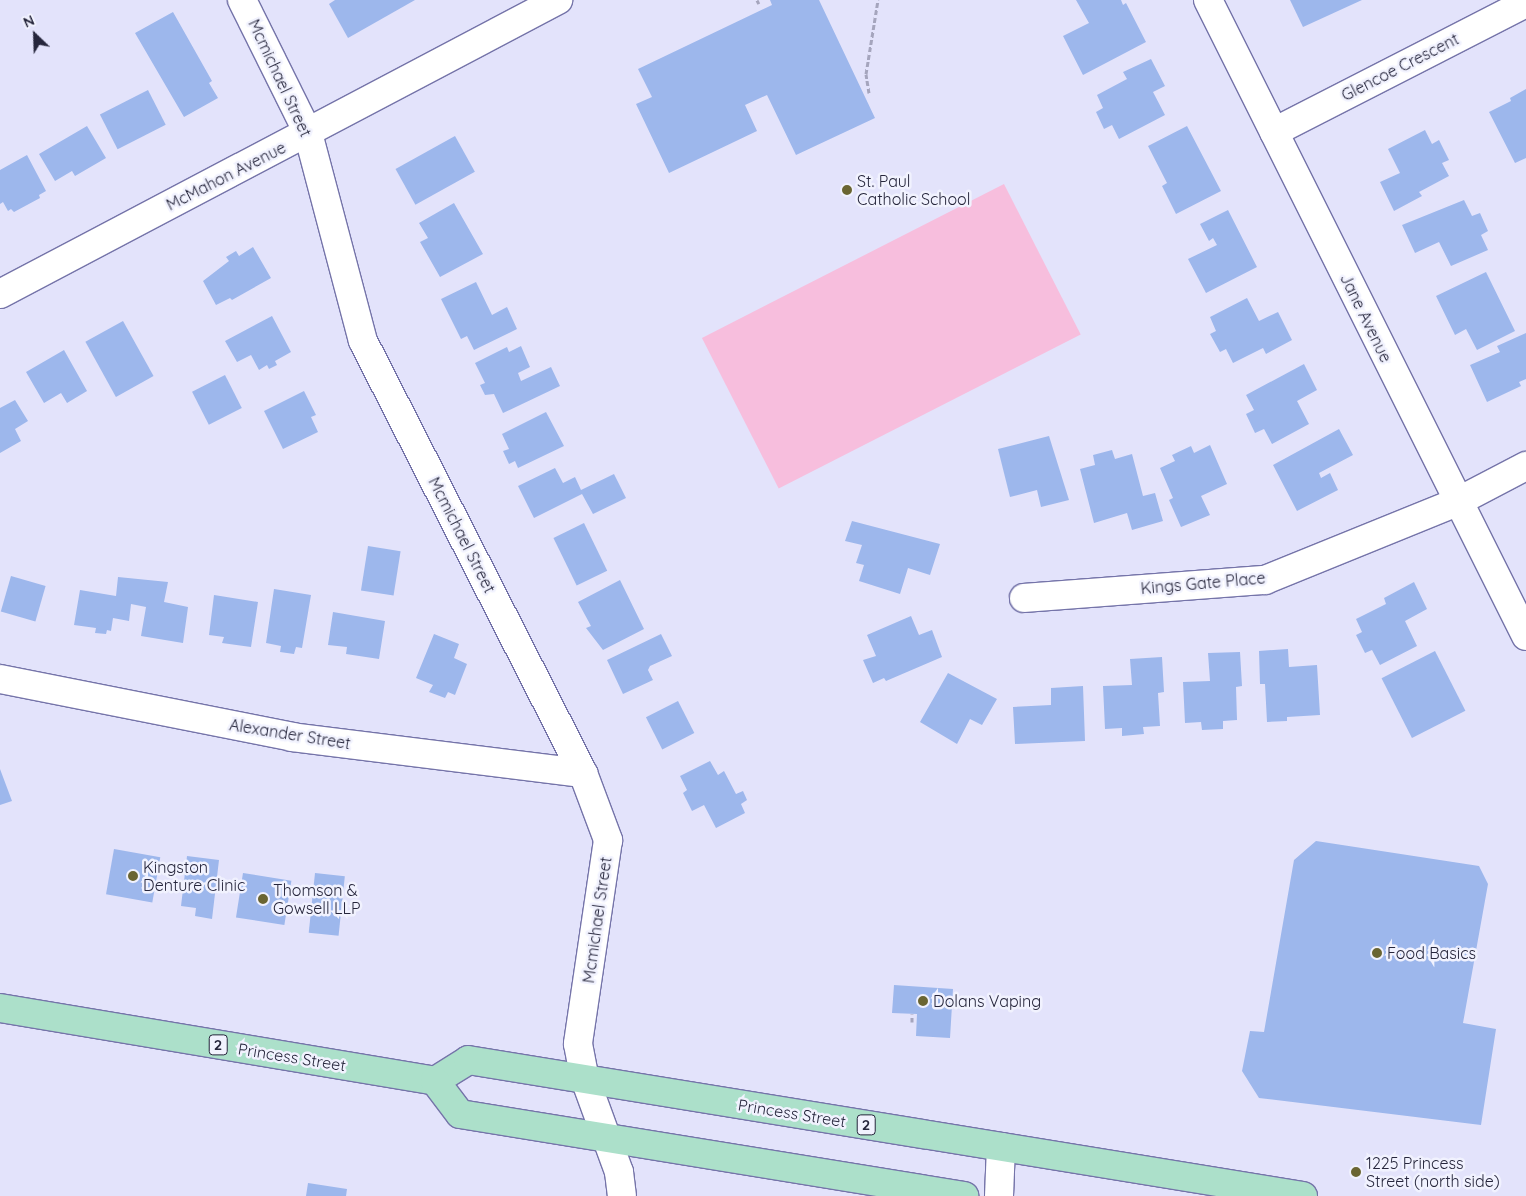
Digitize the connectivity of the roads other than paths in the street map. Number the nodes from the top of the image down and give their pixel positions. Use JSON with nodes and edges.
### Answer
{"nodes":[{"id":1,"x":242,"y":0,"type":"edge"},
{"id":2,"x":558,"y":0,"type":"edge"},
{"id":3,"x":1208,"y":0,"type":"edge"},
{"id":4,"x":1526,"y":3,"type":"edge"},
{"id":5,"x":1274,"y":132,"type":"junction"},
{"id":6,"x":308,"y":133,"type":"junction"},
{"id":7,"x":0,"y":294,"type":"edge"},
{"id":8,"x":1526,"y":466,"type":"edge"},
{"id":9,"x":1457,"y":502,"type":"junction"},
{"id":10,"x":1024,"y":598,"type":"dead end"},
{"id":11,"x":1526,"y":636,"type":"edge"},
{"id":12,"x":0,"y":679,"type":"edge"},
{"id":13,"x":582,"y":773,"type":"junction"},
{"id":14,"x":0,"y":1008,"type":"edge"},
{"id":15,"x":585,"y":1079,"type":"junction"},
{"id":16,"x":436,"y":1081,"type":"junction"},
{"id":17,"x":610,"y":1140,"type":"junction"},
{"id":18,"x":1001,"y":1147,"type":"junction"},
{"id":19,"x":622,"y":1196,"type":"edge"},
{"id":20,"x":964,"y":1196,"type":"edge"},
{"id":21,"x":999,"y":1196,"type":"edge"},
{"id":22,"x":1303,"y":1196,"type":"edge"}],
"edges":[{"from":1,"to":6,"type":"street","name":"Mcmichael Street"},
{"from":2,"to":6,"type":"street","name":"McMahon Avenue"},
{"from":3,"to":5,"type":"street","name":"Jane Avenue"},
{"from":4,"to":5,"type":"street","name":"Glencoe Crescent"},
{"from":5,"to":9,"type":"street","name":"Jane Avenue"},
{"from":6,"to":7,"type":"street","name":"McMahon Avenue"},
{"from":6,"to":13,"type":"street","name":"Mcmichael Street"},
{"from":8,"to":9,"type":"street","name":"Kings Gate Place"},
{"from":9,"to":10,"type":"street","name":"Kings Gate Place"},
{"from":9,"to":11,"type":"street","name":"Jane Avenue"},
{"from":12,"to":13,"type":"street","name":"Alexander Street"},
{"from":13,"to":15,"type":"street","name":"Mcmichael Street"},
{"from":14,"to":16,"type":"main road","name":"Princess Street","number":"2"},
{"from":15,"to":16,"type":"main road","name":"Princess Street","number":"2"},
{"from":15,"to":17,"type":"street","name":"Mcmichael Street"},
{"from":15,"to":18,"type":"main road","name":"Princess Street","number":"2"},
{"from":16,"to":17,"type":"main road"},
{"from":17,"to":19,"type":"street","name":"Mcmichael Street"},
{"from":17,"to":20,"type":"main road"},
{"from":18,"to":21,"type":"street"},
{"from":18,"to":22,"type":"main road","name":"Princess Street","number":"2"}]}
